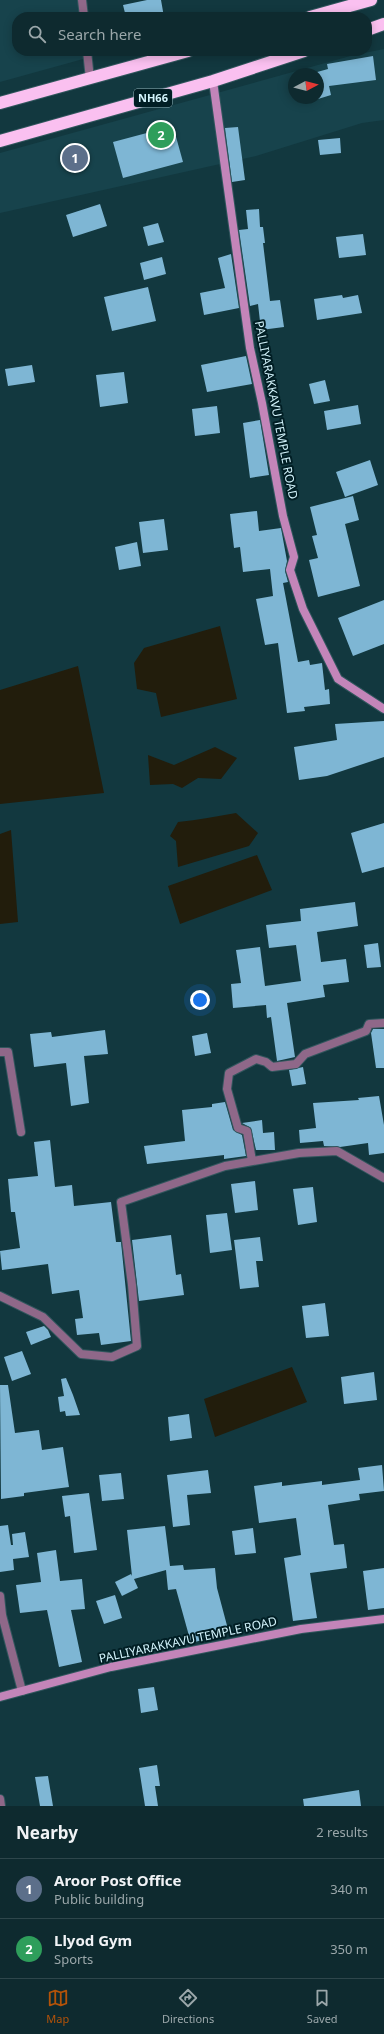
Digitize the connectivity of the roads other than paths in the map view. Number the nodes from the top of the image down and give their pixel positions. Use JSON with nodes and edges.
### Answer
{"nodes":[{"id":1,"x":82,"y":0,"type":"edge"},
{"id":2,"x":371,"y":0,"type":"edge"},
{"id":3,"x":83,"y":12,"type":"edge"},
{"id":4,"x":328,"y":12,"type":"edge"},
{"id":5,"x":384,"y":24,"type":"edge"},
{"id":6,"x":372,"y":28,"type":"edge"},
{"id":7,"x":88,"y":56,"type":"edge"},
{"id":8,"x":170,"y":56,"type":"edge"},
{"id":9,"x":289,"y":56,"type":"edge"},
{"id":10,"x":90,"y":78,"type":"junction"},
{"id":11,"x":213,"y":81,"type":"junction"},
{"id":12,"x":0,"y":103,"type":"edge"},
{"id":13,"x":0,"y":141,"type":"edge"},
{"id":14,"x":384,"y":709,"type":"edge"},
{"id":15,"x":384,"y":1023,"type":"edge"},
{"id":16,"x":0,"y":1052,"type":"edge"},
{"id":17,"x":21,"y":1132,"type":"dead end"},
{"id":18,"x":252,"y":1161,"type":"junction"},
{"id":19,"x":384,"y":1178,"type":"edge"},
{"id":20,"x":0,"y":1296,"type":"edge"},
{"id":21,"x":0,"y":1596,"type":"edge"},
{"id":22,"x":384,"y":1619,"type":"edge"},
{"id":23,"x":22,"y":1691,"type":"junction"},
{"id":24,"x":0,"y":1697,"type":"edge"},
{"id":25,"x":0,"y":1799,"type":"edge"},
{"id":26,"x":1,"y":1806,"type":"edge"}],
"edges":[{"from":1,"to":3,"type":"street"},
{"from":2,"to":4,"type":"highway"},
{"from":5,"to":6,"type":"highway"},
{"from":7,"to":10,"type":"street"},
{"from":8,"to":10,"type":"highway"},
{"from":9,"to":11,"type":"highway","number":"NH66"},
{"from":10,"to":12,"type":"highway"},
{"from":11,"to":13,"type":"highway","number":"NH66"},
{"from":11,"to":14,"type":"street","name":"PALLIYARAKKAVU TEMPLE ROAD"},
{"from":15,"to":18,"type":"street"},
{"from":16,"to":17,"type":"street"},
{"from":18,"to":19,"type":"street"},
{"from":18,"to":20,"type":"street"},
{"from":21,"to":23,"type":"street"},
{"from":22,"to":23,"type":"street","name":"PALLIYARAKKAVU TEMPLE ROAD"},
{"from":23,"to":24,"type":"street","name":"PALLIYARAKKAVU TEMPLE ROAD"},
{"from":25,"to":26,"type":"street"}]}
